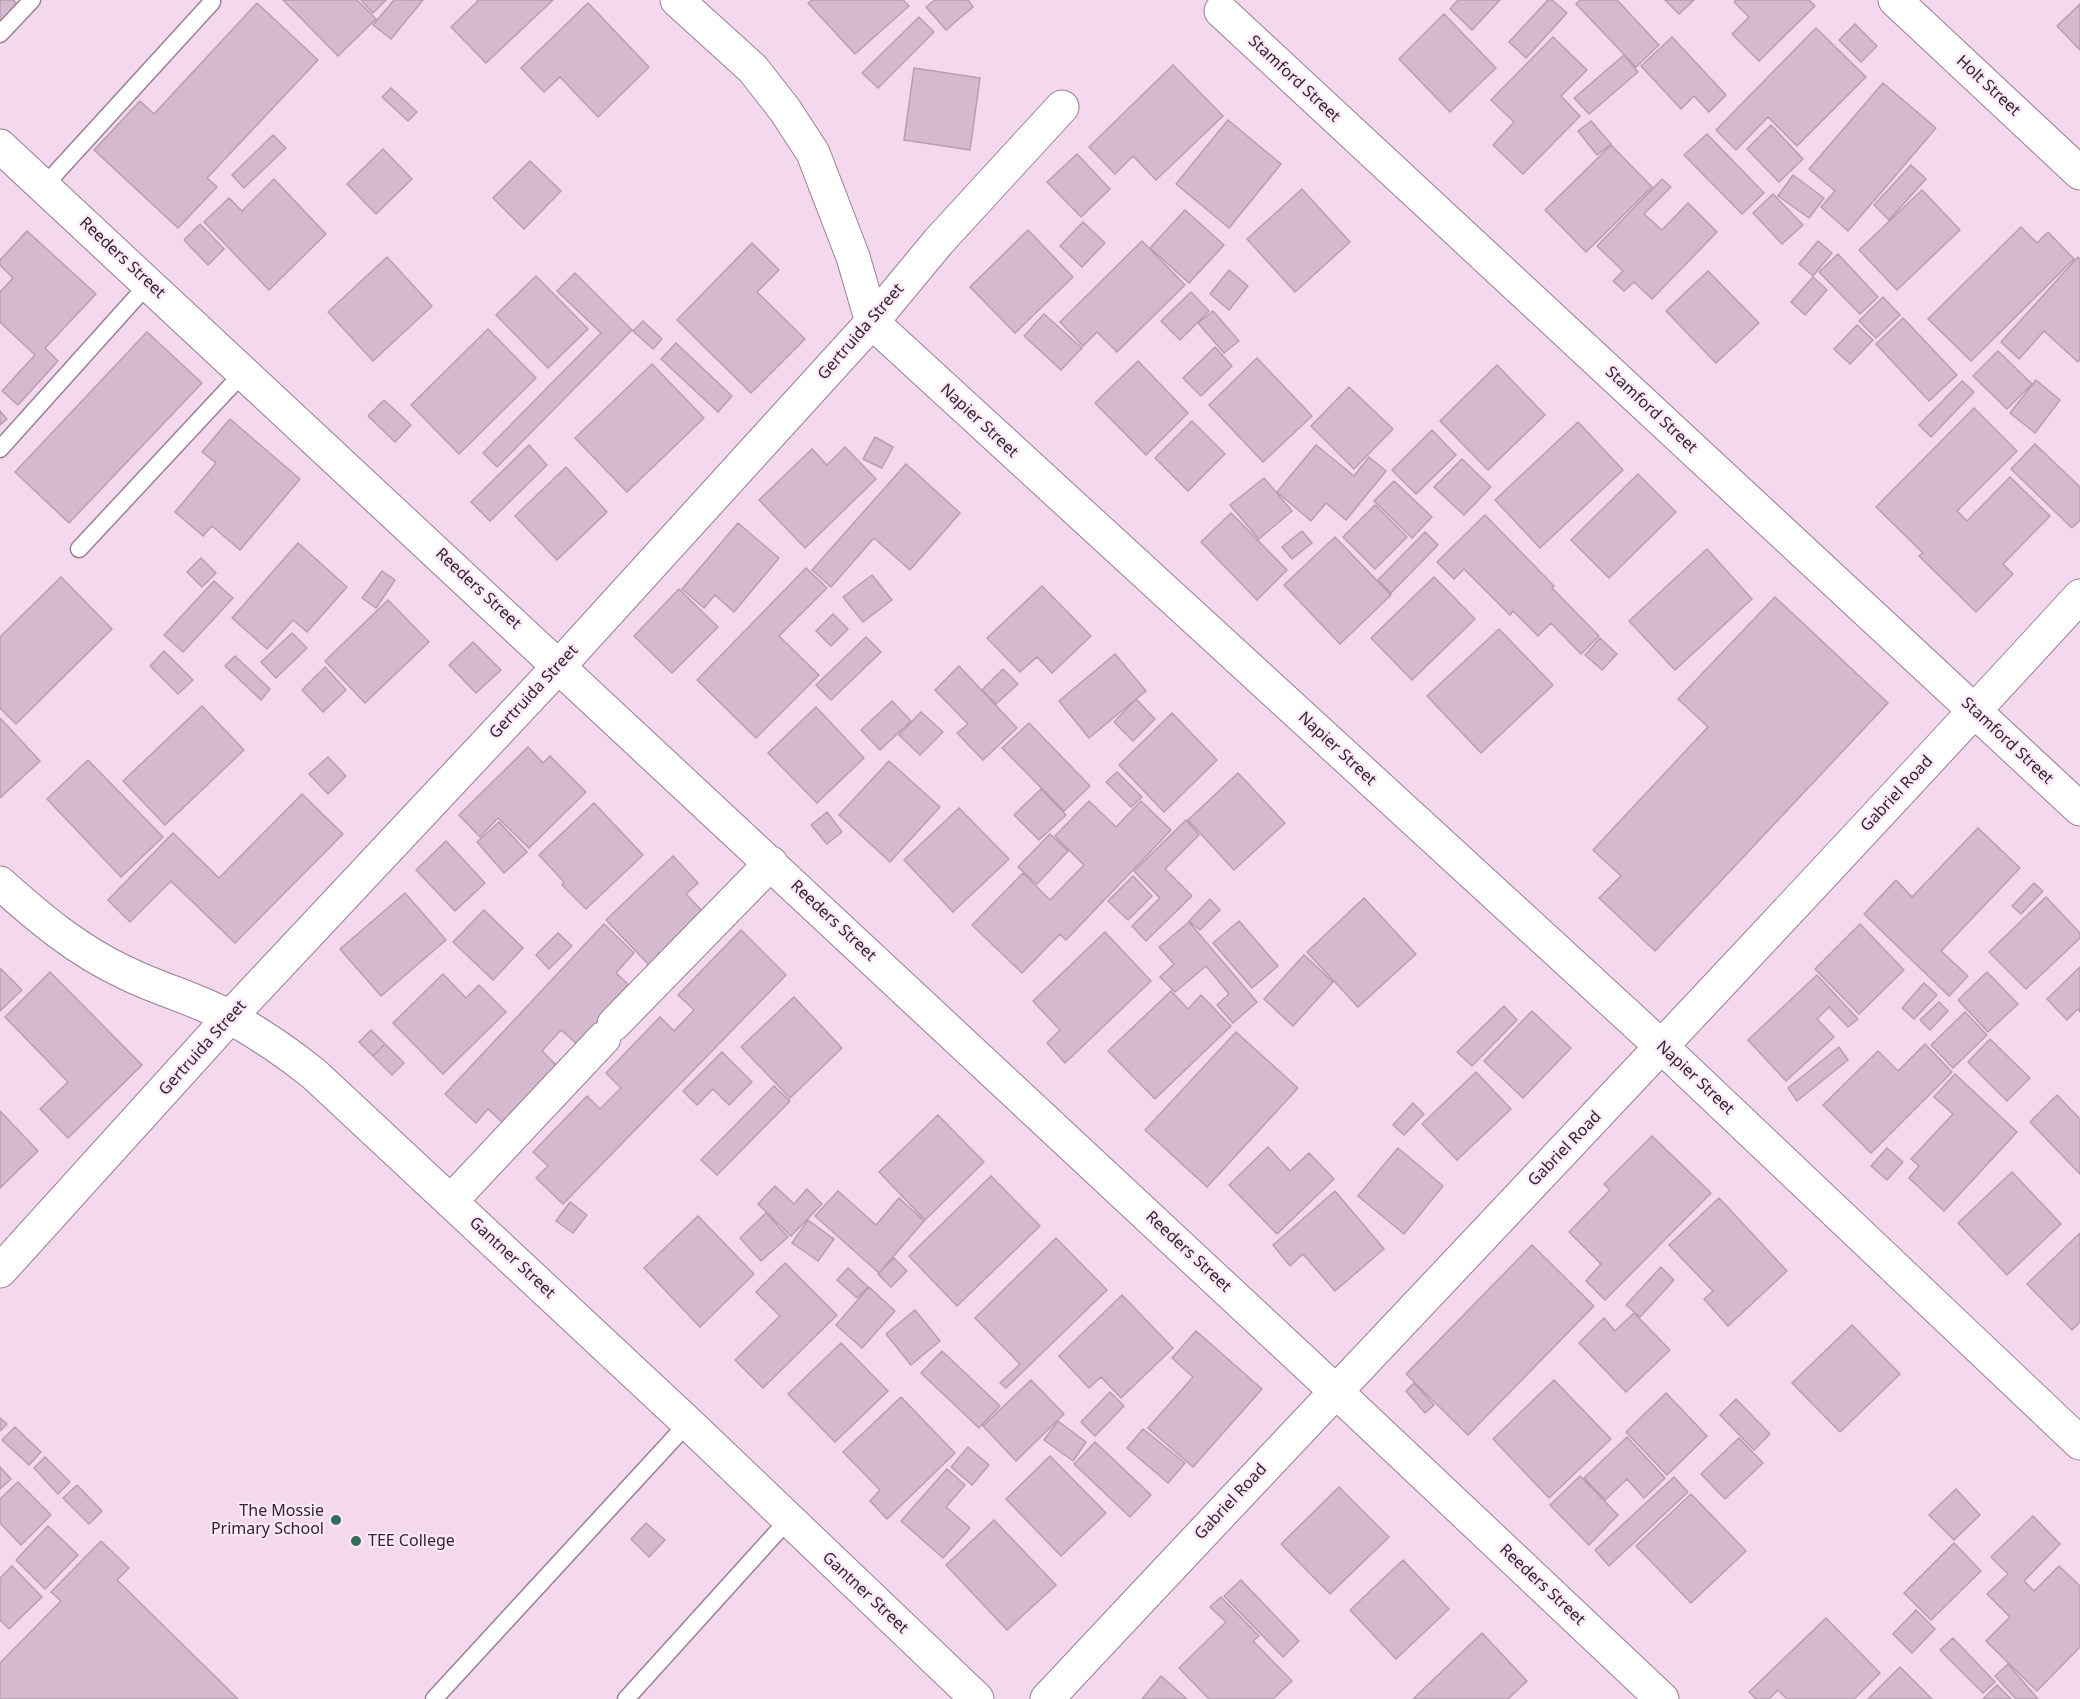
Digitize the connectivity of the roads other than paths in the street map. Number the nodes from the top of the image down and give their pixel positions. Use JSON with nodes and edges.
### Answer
{"nodes":[{"id":1,"x":32,"y":0,"type":"edge"},
{"id":2,"x":677,"y":0,"type":"edge"},
{"id":3,"x":1895,"y":0,"type":"edge"},
{"id":4,"x":212,"y":2,"type":"dead end"},
{"id":5,"x":1221,"y":11,"type":"dead end"},
{"id":6,"x":0,"y":34,"type":"edge"},
{"id":7,"x":1062,"y":107,"type":"dead end"},
{"id":8,"x":0,"y":146,"type":"edge"},
{"id":9,"x":2080,"y":173,"type":"edge"},
{"id":10,"x":44,"y":186,"type":"junction"},
{"id":11,"x":149,"y":283,"type":"junction"},
{"id":12,"x":872,"y":322,"type":"junction"},
{"id":13,"x":243,"y":373,"type":"junction"},
{"id":14,"x":0,"y":449,"type":"edge"},
{"id":15,"x":79,"y":549,"type":"dead end"},
{"id":16,"x":2080,"y":596,"type":"edge"},
{"id":17,"x":560,"y":665,"type":"junction"},
{"id":18,"x":1975,"y":711,"type":"junction"},
{"id":19,"x":2080,"y":809,"type":"edge"},
{"id":20,"x":771,"y":863,"type":"junction"},
{"id":21,"x":0,"y":883,"type":"edge"},
{"id":22,"x":230,"y":1017,"type":"junction"},
{"id":23,"x":1662,"y":1047,"type":"junction"},
{"id":24,"x":451,"y":1201,"type":"junction"},
{"id":25,"x":0,"y":1271,"type":"edge"},
{"id":26,"x":1336,"y":1390,"type":"junction"},
{"id":27,"x":688,"y":1423,"type":"junction"},
{"id":28,"x":2080,"y":1443,"type":"edge"},
{"id":29,"x":788,"y":1520,"type":"junction"},
{"id":30,"x":434,"y":1699,"type":"edge"},
{"id":31,"x":626,"y":1699,"type":"edge"},
{"id":32,"x":977,"y":1699,"type":"edge"},
{"id":33,"x":1047,"y":1699,"type":"edge"},
{"id":34,"x":1662,"y":1699,"type":"edge"}],
"edges":[{"from":1,"to":6,"type":"lane"},
{"from":2,"to":12,"type":"street"},
{"from":3,"to":9,"type":"street","name":"Holt Street"},
{"from":4,"to":10,"type":"lane"},
{"from":5,"to":18,"type":"street","name":"Stamford Street"},
{"from":7,"to":12,"type":"street","name":"Gertruida Street"},
{"from":8,"to":10,"type":"street","name":"Reeders Street"},
{"from":10,"to":11,"type":"street","name":"Reeders Street"},
{"from":11,"to":13,"type":"street","name":"Reeders Street"},
{"from":11,"to":14,"type":"lane"},
{"from":12,"to":17,"type":"street","name":"Gertruida Street"},
{"from":12,"to":23,"type":"street","name":"Napier Street"},
{"from":13,"to":15,"type":"lane"},
{"from":13,"to":17,"type":"street","name":"Reeders Street"},
{"from":16,"to":18,"type":"street","name":"Gabriel Road"},
{"from":17,"to":20,"type":"street","name":"Reeders Street"},
{"from":17,"to":22,"type":"street","name":"Gertruida Street"},
{"from":18,"to":19,"type":"street","name":"Stamford Street"},
{"from":18,"to":23,"type":"street","name":"Gabriel Road"},
{"from":20,"to":24,"type":"street"},
{"from":20,"to":26,"type":"street","name":"Reeders Street"},
{"from":21,"to":22,"type":"street","name":"Gantner Street"},
{"from":22,"to":24,"type":"street","name":"Gantner Street"},
{"from":22,"to":25,"type":"street","name":"Gertruida Street"},
{"from":23,"to":26,"type":"street","name":"Gabriel Road"},
{"from":23,"to":28,"type":"street","name":"Napier Street"},
{"from":24,"to":27,"type":"street","name":"Gantner Street"},
{"from":26,"to":33,"type":"street","name":"Gabriel Road"},
{"from":26,"to":34,"type":"street","name":"Reeders Street"},
{"from":27,"to":29,"type":"street","name":"Gantner Street"},
{"from":27,"to":30,"type":"lane"},
{"from":29,"to":31,"type":"lane"},
{"from":29,"to":32,"type":"street","name":"Gantner Street"}]}
